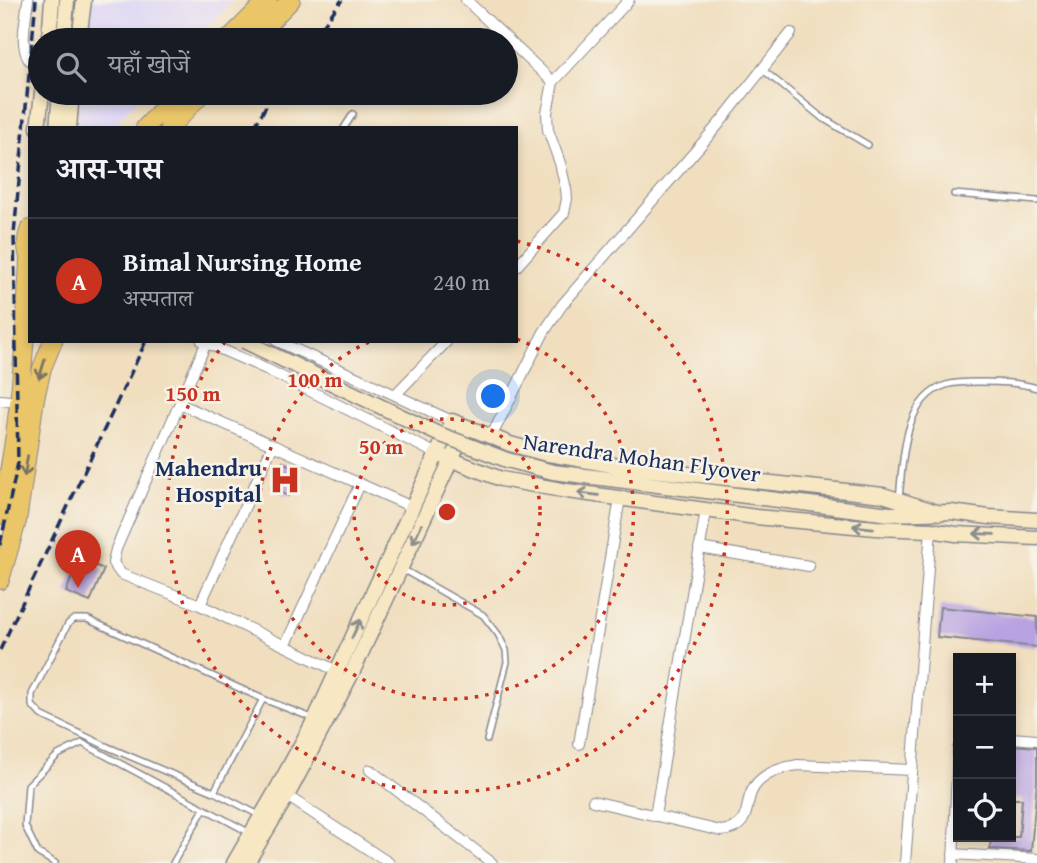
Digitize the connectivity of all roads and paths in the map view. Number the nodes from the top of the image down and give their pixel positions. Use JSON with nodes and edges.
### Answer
{"nodes":[{"id":1,"x":28,"y":0,"type":"edge"},
{"id":2,"x":52,"y":0,"type":"edge"},
{"id":3,"x":68,"y":0,"type":"edge"},
{"id":4,"x":84,"y":0,"type":"edge"},
{"id":5,"x":268,"y":0,"type":"edge"},
{"id":6,"x":291,"y":0,"type":"edge"},
{"id":7,"x":466,"y":0,"type":"edge"},
{"id":8,"x":629,"y":0,"type":"edge"},
{"id":9,"x":50,"y":28,"type":"edge"},
{"id":10,"x":65,"y":28,"type":"edge"},
{"id":11,"x":80,"y":28,"type":"edge"},
{"id":12,"x":240,"y":28,"type":"edge"},
{"id":13,"x":264,"y":28,"type":"edge"},
{"id":14,"x":496,"y":28,"type":"edge"},
{"id":15,"x":791,"y":33,"type":"dead end"},
{"id":16,"x":518,"y":49,"type":"edge"},
{"id":17,"x":28,"y":59,"type":"edge"},
{"id":18,"x":762,"y":69,"type":"junction"},
{"id":19,"x":553,"y":82,"type":"junction"},
{"id":20,"x":41,"y":105,"type":"edge"},
{"id":21,"x":59,"y":105,"type":"edge"},
{"id":22,"x":71,"y":105,"type":"edge"},
{"id":23,"x":166,"y":105,"type":"edge"},
{"id":24,"x":191,"y":105,"type":"edge"},
{"id":25,"x":353,"y":114,"type":"dead end"},
{"id":26,"x":38,"y":126,"type":"edge"},
{"id":27,"x":57,"y":126,"type":"edge"},
{"id":28,"x":69,"y":126,"type":"edge"},
{"id":29,"x":147,"y":126,"type":"edge"},
{"id":30,"x":171,"y":126,"type":"edge"},
{"id":31,"x":345,"y":126,"type":"edge"},
{"id":32,"x":868,"y":145,"type":"dead end"},
{"id":33,"x":954,"y":194,"type":"dead end"},
{"id":34,"x":1037,"y":201,"type":"edge"},
{"id":35,"x":28,"y":233,"type":"edge"},
{"id":36,"x":28,"y":254,"type":"edge"},
{"id":37,"x":518,"y":265,"type":"edge"},
{"id":38,"x":28,"y":298,"type":"edge"},
{"id":39,"x":52,"y":343,"type":"edge"},
{"id":40,"x":205,"y":343,"type":"edge"},
{"id":41,"x":207,"y":343,"type":"edge"},
{"id":42,"x":248,"y":343,"type":"edge"},
{"id":43,"x":281,"y":343,"type":"edge"},
{"id":44,"x":445,"y":343,"type":"edge"},
{"id":45,"x":1037,"y":388,"type":"edge"},
{"id":46,"x":395,"y":395,"type":"junction"},
{"id":47,"x":0,"y":400,"type":"edge"},
{"id":48,"x":19,"y":402,"type":"junction"},
{"id":49,"x":180,"y":404,"type":"junction"},
{"id":50,"x":459,"y":424,"type":"junction"},
{"id":51,"x":491,"y":437,"type":"junction"},
{"id":52,"x":274,"y":445,"type":"junction"},
{"id":53,"x":437,"y":454,"type":"junction"},
{"id":54,"x":452,"y":460,"type":"junction"},
{"id":55,"x":360,"y":484,"type":"junction"},
{"id":56,"x":620,"y":498,"type":"junction"},
{"id":57,"x":899,"y":499,"type":"junction"},
{"id":58,"x":412,"y":507,"type":"junction"},
{"id":59,"x":706,"y":510,"type":"junction"},
{"id":60,"x":940,"y":513,"type":"junction"},
{"id":61,"x":890,"y":514,"type":"junction"},
{"id":62,"x":0,"y":515,"type":"edge"},
{"id":63,"x":1037,"y":520,"type":"edge"},
{"id":64,"x":931,"y":530,"type":"junction"},
{"id":65,"x":1037,"y":538,"type":"edge"},
{"id":66,"x":699,"y":548,"type":"junction"},
{"id":67,"x":809,"y":566,"type":"dead end"},
{"id":68,"x":401,"y":568,"type":"junction"},
{"id":69,"x":0,"y":579,"type":"edge"},
{"id":70,"x":200,"y":605,"type":"junction"},
{"id":71,"x":285,"y":646,"type":"junction"},
{"id":72,"x":337,"y":671,"type":"junction"},
{"id":73,"x":263,"y":699,"type":"junction"},
{"id":74,"x":315,"y":719,"type":"junction"},
{"id":75,"x":1016,"y":738,"type":"edge"},
{"id":76,"x":487,"y":740,"type":"dead end"},
{"id":77,"x":1037,"y":740,"type":"edge"},
{"id":78,"x":579,"y":744,"type":"dead end"},
{"id":79,"x":370,"y":770,"type":"dead end"},
{"id":80,"x":912,"y":770,"type":"junction"},
{"id":81,"x":957,"y":779,"type":"edge"},
{"id":82,"x":214,"y":792,"type":"junction"},
{"id":83,"x":282,"y":793,"type":"junction"},
{"id":84,"x":593,"y":801,"type":"dead end"},
{"id":85,"x":204,"y":809,"type":"junction"},
{"id":86,"x":261,"y":816,"type":"junction"},
{"id":87,"x":655,"y":816,"type":"junction"},
{"id":88,"x":251,"y":834,"type":"junction"},
{"id":89,"x":953,"y":859,"type":"edge"},
{"id":90,"x":1037,"y":859,"type":"edge"},
{"id":91,"x":55,"y":863,"type":"edge"},
{"id":92,"x":173,"y":863,"type":"edge"},
{"id":93,"x":234,"y":863,"type":"edge"},
{"id":94,"x":247,"y":863,"type":"edge"},
{"id":95,"x":389,"y":863,"type":"edge"},
{"id":96,"x":492,"y":863,"type":"edge"},
{"id":97,"x":905,"y":863,"type":"edge"}],
"edges":[{"from":1,"to":17,"type":"street"},
{"from":2,"to":9,"type":"street"},
{"from":3,"to":10,"type":"street"},
{"from":4,"to":11,"type":"street"},
{"from":5,"to":12,"type":"highway"},
{"from":6,"to":13,"type":"highway"},
{"from":7,"to":14,"type":"street"},
{"from":8,"to":19,"type":"street"},
{"from":15,"to":18,"type":"street"},
{"from":16,"to":19,"type":"street"},
{"from":18,"to":32,"type":"lane"},
{"from":18,"to":51,"type":"street"},
{"from":19,"to":37,"type":"street"},
{"from":20,"to":26,"type":"street"},
{"from":21,"to":27,"type":"street"},
{"from":22,"to":28,"type":"street"},
{"from":23,"to":29,"type":"highway"},
{"from":24,"to":30,"type":"highway"},
{"from":25,"to":31,"type":"lane"},
{"from":33,"to":34,"type":"lane"},
{"from":35,"to":36,"type":"highway"},
{"from":38,"to":48,"type":"highway"},
{"from":39,"to":69,"type":"highway","one_way":true},
{"from":40,"to":49,"type":"street"},
{"from":41,"to":53,"type":"street"},
{"from":42,"to":61,"type":"street","name":"Narendra Mohan Flyover","bridge":true},
{"from":43,"to":46,"type":"street"},
{"from":44,"to":46,"type":"street"},
{"from":45,"to":57,"type":"lane"},
{"from":46,"to":50,"type":"street"},
{"from":47,"to":48,"type":"street"},
{"from":48,"to":62,"type":"highway"},
{"from":49,"to":52,"type":"street"},
{"from":49,"to":70,"type":"street"},
{"from":50,"to":51,"type":"street"},
{"from":50,"to":53,"type":"street"},
{"from":50,"to":54,"type":"street"},
{"from":51,"to":57,"type":"street"},
{"from":52,"to":55,"type":"street"},
{"from":52,"to":70,"type":"street"},
{"from":53,"to":54,"type":"street"},
{"from":53,"to":58,"type":"street"},
{"from":56,"to":54,"type":"street","one_way":true},
{"from":54,"to":68,"type":"street","one_way":true},
{"from":55,"to":58,"type":"street"},
{"from":55,"to":71,"type":"street"},
{"from":56,"to":59,"type":"street"},
{"from":56,"to":78,"type":"street"},
{"from":57,"to":60,"type":"street"},
{"from":72,"to":58,"type":"street","one_way":true},
{"from":64,"to":59,"type":"street","one_way":true},
{"from":59,"to":66,"type":"street"},
{"from":60,"to":61,"type":"street","name":"Narendra Mohan Flyover"},
{"from":60,"to":63,"type":"street"},
{"from":61,"to":64,"type":"street","name":"Narendra Mohan Flyover"},
{"from":65,"to":64,"type":"street","one_way":true},
{"from":64,"to":80,"type":"street"},
{"from":66,"to":67,"type":"street"},
{"from":66,"to":87,"type":"street"},
{"from":68,"to":76,"type":"lane"},
{"from":68,"to":83,"type":"street"},
{"from":70,"to":71,"type":"street"},
{"from":71,"to":72,"type":"street"},
{"from":72,"to":74,"type":"street"},
{"from":73,"to":74,"type":"lane"},
{"from":73,"to":82,"type":"lane"},
{"from":73,"to":82,"type":"lane"},
{"from":74,"to":83,"type":"street"},
{"from":75,"to":77,"type":"street"},
{"from":79,"to":96,"type":"street"},
{"from":80,"to":87,"type":"street"},
{"from":80,"to":97,"type":"street"},
{"from":81,"to":89,"type":"street"},
{"from":82,"to":86,"type":"lane"},
{"from":83,"to":86,"type":"street"},
{"from":83,"to":94,"type":"street"},
{"from":83,"to":95,"type":"street"},
{"from":84,"to":87,"type":"street"},
{"from":85,"to":88,"type":"lane"},
{"from":85,"to":91,"type":"lane"},
{"from":85,"to":92,"type":"lane"},
{"from":86,"to":88,"type":"street"},
{"from":88,"to":93,"type":"street"},
{"from":89,"to":90,"type":"street"}]}
